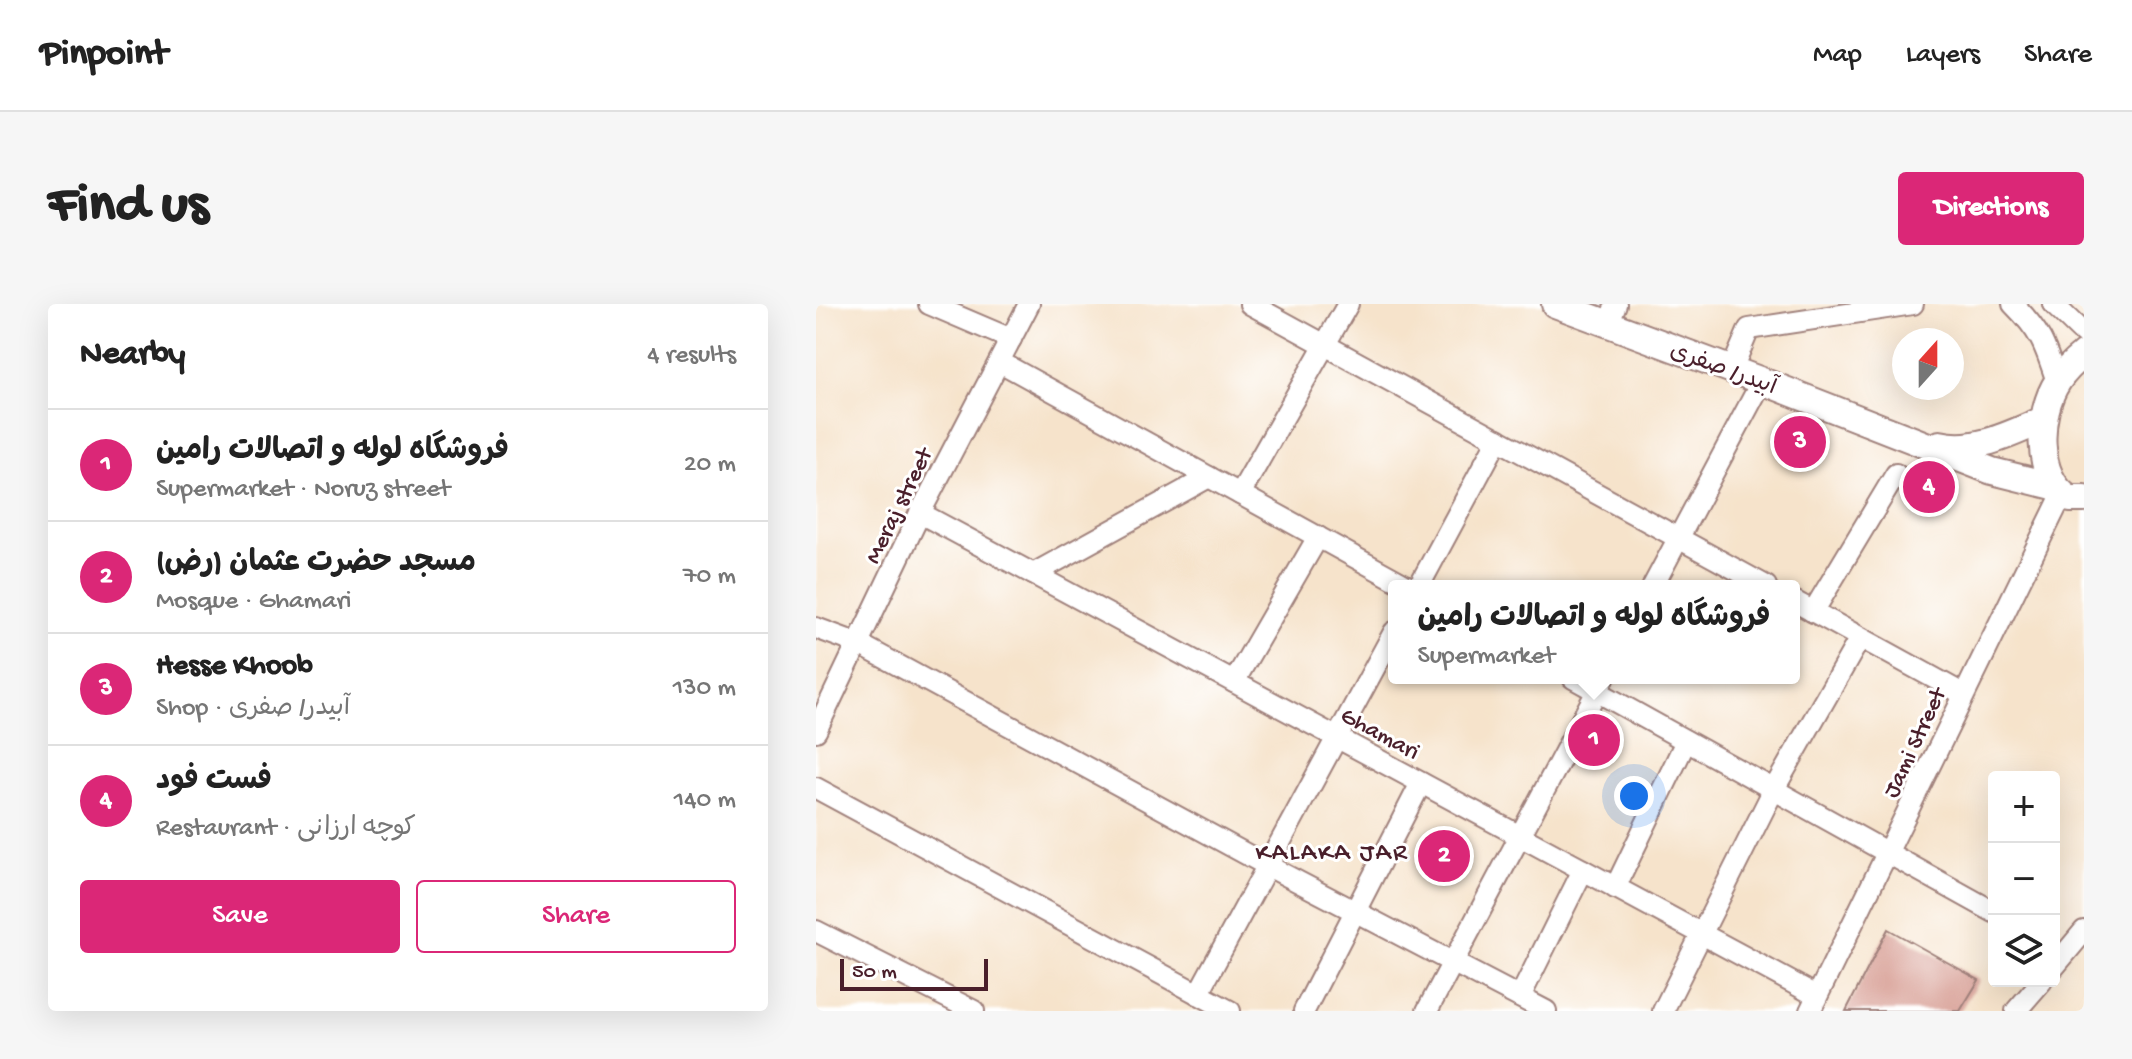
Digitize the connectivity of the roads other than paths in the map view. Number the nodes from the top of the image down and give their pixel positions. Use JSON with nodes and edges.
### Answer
{"nodes":[{"id":1,"x":929,"y":304,"type":"edge"},
{"id":2,"x":1029,"y":304,"type":"edge"},
{"id":3,"x":1250,"y":304,"type":"edge"},
{"id":4,"x":1348,"y":304,"type":"edge"},
{"id":5,"x":1555,"y":304,"type":"edge"},
{"id":6,"x":1913,"y":304,"type":"edge"},
{"id":7,"x":2013,"y":304,"type":"edge"},
{"id":8,"x":2053,"y":304,"type":"edge"},
{"id":9,"x":1612,"y":315,"type":"edge"},
{"id":10,"x":2084,"y":334,"type":"edge"},
{"id":11,"x":1011,"y":339,"type":"junction"},
{"id":12,"x":1325,"y":345,"type":"junction"},
{"id":13,"x":2084,"y":354,"type":"edge"},
{"id":14,"x":1000,"y":362,"type":"junction"},
{"id":15,"x":1732,"y":369,"type":"junction"},
{"id":16,"x":1762,"y":381,"type":"junction"},
{"id":17,"x":2057,"y":382,"type":"junction"},
{"id":18,"x":2043,"y":420,"type":"junction"},
{"id":19,"x":1892,"y":433,"type":"junction"},
{"id":20,"x":1498,"y":439,"type":"junction"},
{"id":21,"x":1896,"y":474,"type":"dead end"},
{"id":22,"x":1209,"y":477,"type":"junction"},
{"id":23,"x":1240,"y":494,"type":"junction"},
{"id":24,"x":2073,"y":496,"type":"edge"},
{"id":25,"x":920,"y":513,"type":"junction"},
{"id":26,"x":1318,"y":537,"type":"junction"},
{"id":27,"x":1678,"y":538,"type":"junction"},
{"id":28,"x":1033,"y":574,"type":"junction"},
{"id":29,"x":1396,"y":580,"type":"edge"},
{"id":30,"x":1422,"y":580,"type":"edge"},
{"id":31,"x":1656,"y":580,"type":"edge"},
{"id":32,"x":1755,"y":580,"type":"edge"},
{"id":33,"x":1800,"y":604,"type":"edge"},
{"id":34,"x":1813,"y":612,"type":"junction"},
{"id":35,"x":816,"y":628,"type":"edge"},
{"id":36,"x":1860,"y":638,"type":"junction"},
{"id":37,"x":1388,"y":643,"type":"edge"},
{"id":38,"x":859,"y":644,"type":"junction"},
{"id":39,"x":1234,"y":682,"type":"junction"},
{"id":40,"x":1601,"y":685,"type":"edge"},
{"id":41,"x":1963,"y":694,"type":"junction"},
{"id":42,"x":816,"y":731,"type":"edge"},
{"id":43,"x":1337,"y":738,"type":"junction"},
{"id":44,"x":1686,"y":741,"type":"junction"},
{"id":45,"x":1421,"y":783,"type":"junction"},
{"id":46,"x":816,"y":788,"type":"edge"},
{"id":47,"x":1774,"y":789,"type":"junction"},
{"id":48,"x":1520,"y":836,"type":"junction"},
{"id":49,"x":1889,"y":853,"type":"junction"},
{"id":50,"x":1268,"y":866,"type":"junction"},
{"id":51,"x":1583,"y":870,"type":"junction"},
{"id":52,"x":1615,"y":888,"type":"junction"},
{"id":53,"x":1988,"y":909,"type":"edge"},
{"id":54,"x":1356,"y":912,"type":"junction"},
{"id":55,"x":816,"y":931,"type":"edge"},
{"id":56,"x":2084,"y":931,"type":"edge"},
{"id":57,"x":1701,"y":934,"type":"junction"},
{"id":58,"x":2065,"y":957,"type":"edge"},
{"id":59,"x":1453,"y":962,"type":"junction"},
{"id":60,"x":2037,"y":987,"type":"edge"},
{"id":61,"x":1198,"y":994,"type":"junction"},
{"id":62,"x":1520,"y":997,"type":"junction"},
{"id":63,"x":1813,"y":1004,"type":"edge"},
{"id":64,"x":974,"y":1011,"type":"edge"},
{"id":65,"x":1230,"y":1011,"type":"edge"},
{"id":66,"x":1304,"y":1011,"type":"edge"},
{"id":67,"x":1427,"y":1011,"type":"edge"},
{"id":68,"x":1546,"y":1011,"type":"edge"},
{"id":69,"x":1663,"y":1011,"type":"edge"},
{"id":70,"x":2016,"y":1011,"type":"edge"}],
"edges":[{"from":1,"to":11,"type":"street"},
{"from":2,"to":11,"type":"street","name":"Meraj street"},
{"from":3,"to":12,"type":"street"},
{"from":4,"to":12,"type":"street"},
{"from":5,"to":9,"type":"main road","name":"آبیدر/ صفری"},
{"from":6,"to":15,"type":"street"},
{"from":7,"to":17,"type":"street"},
{"from":8,"to":10,"type":"street"},
{"from":9,"to":15,"type":"main road","name":"آبیدر/ صفری"},
{"from":11,"to":14,"type":"street","name":"Meraj street"},
{"from":12,"to":20,"type":"street"},
{"from":12,"to":23,"type":"street"},
{"from":13,"to":17,"type":"main road"},
{"from":14,"to":22,"type":"street"},
{"from":14,"to":25,"type":"street","name":"Meraj street"},
{"from":15,"to":16,"type":"main road","name":"آبیدر/ صفری"},
{"from":16,"to":19,"type":"main road","name":"آبیدر/ صفری"},
{"from":16,"to":27,"type":"street"},
{"from":17,"to":18,"type":"main road"},
{"from":18,"to":19,"type":"main road"},
{"from":18,"to":24,"type":"main road"},
{"from":19,"to":24,"type":"main road"},
{"from":20,"to":27,"type":"street"},
{"from":20,"to":30,"type":"street"},
{"from":21,"to":34,"type":"street"},
{"from":22,"to":23,"type":"street"},
{"from":22,"to":28,"type":"street"},
{"from":23,"to":26,"type":"street"},
{"from":24,"to":41,"type":"street","name":"Jami Street"},
{"from":25,"to":28,"type":"street","name":"Ghamari"},
{"from":25,"to":38,"type":"street","name":"Meraj street"},
{"from":26,"to":29,"type":"street"},
{"from":26,"to":39,"type":"street"},
{"from":27,"to":31,"type":"street"},
{"from":27,"to":32,"type":"street"},
{"from":28,"to":39,"type":"street","name":"Ghamari"},
{"from":33,"to":34,"type":"street"},
{"from":34,"to":36,"type":"street"},
{"from":35,"to":38,"type":"street"},
{"from":36,"to":41,"type":"street"},
{"from":36,"to":47,"type":"street"},
{"from":37,"to":43,"type":"street"},
{"from":38,"to":42,"type":"street","name":"Meraj street"},
{"from":38,"to":50,"type":"street"},
{"from":39,"to":43,"type":"street","name":"Ghamari"},
{"from":40,"to":44,"type":"street"},
{"from":40,"to":48,"type":"street"},
{"from":41,"to":49,"type":"street","name":"Jami Street"},
{"from":43,"to":45,"type":"street","name":"Ghamari"},
{"from":43,"to":50,"type":"street"},
{"from":44,"to":47,"type":"street"},
{"from":44,"to":52,"type":"street"},
{"from":45,"to":48,"type":"street","name":"Ghamari"},
{"from":45,"to":54,"type":"street"},
{"from":46,"to":61,"type":"street"},
{"from":47,"to":49,"type":"street"},
{"from":47,"to":57,"type":"street"},
{"from":48,"to":51,"type":"street","name":"Ghamari"},
{"from":48,"to":59,"type":"street"},
{"from":49,"to":53,"type":"street"},
{"from":49,"to":63,"type":"street","name":"Jami Street"},
{"from":50,"to":54,"type":"street"},
{"from":50,"to":61,"type":"street"},
{"from":51,"to":52,"type":"street","name":"Ghamari"},
{"from":51,"to":62,"type":"street"},
{"from":52,"to":57,"type":"street","name":"Ghamari"},
{"from":54,"to":59,"type":"street"},
{"from":54,"to":66,"type":"street"},
{"from":55,"to":64,"type":"street"},
{"from":56,"to":58,"type":"street"},
{"from":57,"to":63,"type":"street","name":"Ghamari"},
{"from":57,"to":69,"type":"street"},
{"from":59,"to":62,"type":"street"},
{"from":59,"to":67,"type":"street"},
{"from":60,"to":70,"type":"street"},
{"from":61,"to":65,"type":"street"},
{"from":62,"to":68,"type":"street"}]}
